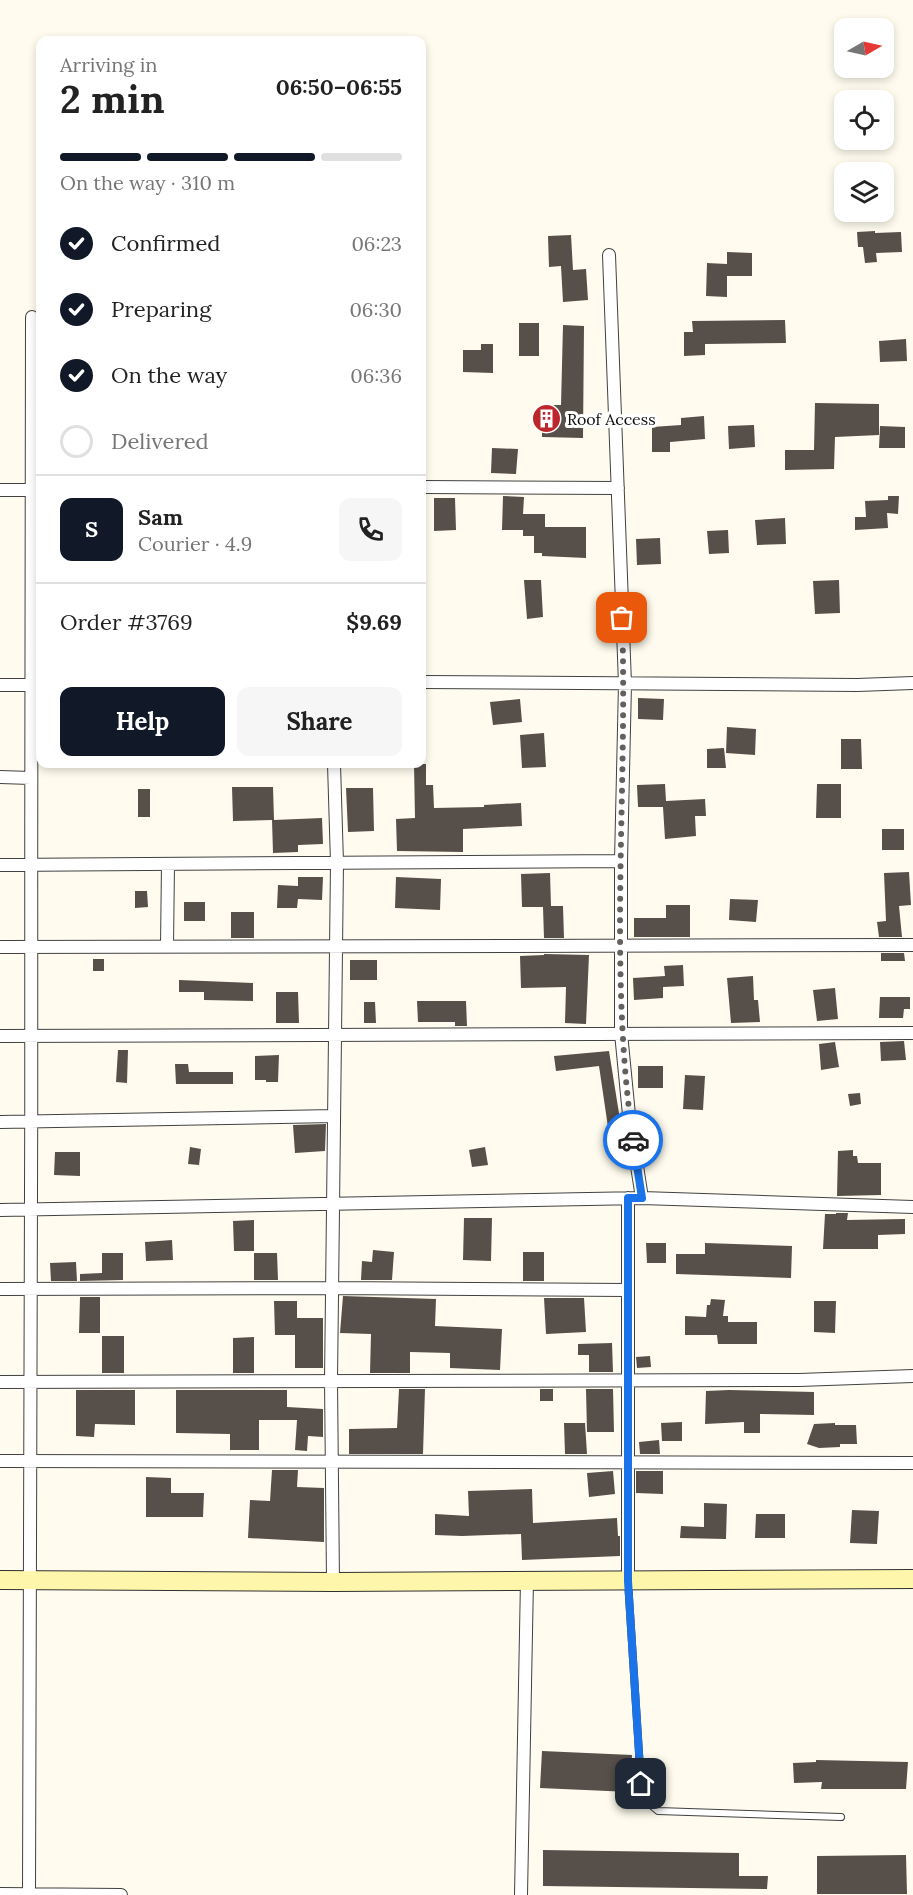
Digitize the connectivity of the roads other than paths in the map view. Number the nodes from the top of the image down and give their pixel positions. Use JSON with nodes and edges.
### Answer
{"nodes":[{"id":1,"x":609,"y":255,"type":"dead end"},
{"id":2,"x":32,"y":317,"type":"dead end"},
{"id":3,"x":426,"y":488,"type":"edge"},
{"id":4,"x":618,"y":488,"type":"junction"},
{"id":5,"x":0,"y":490,"type":"edge"},
{"id":6,"x":36,"y":490,"type":"edge"},
{"id":7,"x":426,"y":682,"type":"edge"},
{"id":8,"x":913,"y":683,"type":"edge"},
{"id":9,"x":625,"y":684,"type":"junction"},
{"id":10,"x":0,"y":685,"type":"edge"},
{"id":11,"x":36,"y":685,"type":"edge"},
{"id":12,"x":334,"y":768,"type":"edge"},
{"id":13,"x":0,"y":777,"type":"edge"},
{"id":14,"x":31,"y":778,"type":"junction"},
{"id":15,"x":621,"y":861,"type":"junction"},
{"id":16,"x":337,"y":863,"type":"junction"},
{"id":17,"x":168,"y":864,"type":"junction"},
{"id":18,"x":0,"y":865,"type":"edge"},
{"id":19,"x":31,"y":865,"type":"junction"},
{"id":20,"x":621,"y":945,"type":"junction"},
{"id":21,"x":913,"y":945,"type":"edge"},
{"id":22,"x":0,"y":946,"type":"edge"},
{"id":23,"x":31,"y":946,"type":"junction"},
{"id":24,"x":167,"y":946,"type":"junction"},
{"id":25,"x":336,"y":946,"type":"junction"},
{"id":26,"x":913,"y":1032,"type":"edge"},
{"id":27,"x":621,"y":1033,"type":"junction"},
{"id":28,"x":335,"y":1034,"type":"junction"},
{"id":29,"x":0,"y":1036,"type":"edge"},
{"id":30,"x":31,"y":1036,"type":"junction"},
{"id":31,"x":334,"y":1116,"type":"junction"},
{"id":32,"x":0,"y":1122,"type":"edge"},
{"id":33,"x":31,"y":1123,"type":"junction"},
{"id":34,"x":628,"y":1198,"type":"junction"},
{"id":35,"x":642,"y":1198,"type":"junction"},
{"id":36,"x":333,"y":1204,"type":"junction"},
{"id":37,"x":913,"y":1207,"type":"edge"},
{"id":38,"x":31,"y":1209,"type":"junction"},
{"id":39,"x":0,"y":1210,"type":"edge"},
{"id":40,"x":332,"y":1288,"type":"junction"},
{"id":41,"x":0,"y":1289,"type":"edge"},
{"id":42,"x":32,"y":1289,"type":"junction"},
{"id":43,"x":628,"y":1290,"type":"junction"},
{"id":44,"x":913,"y":1376,"type":"edge"},
{"id":45,"x":628,"y":1380,"type":"junction"},
{"id":46,"x":331,"y":1381,"type":"junction"},
{"id":47,"x":0,"y":1382,"type":"edge"},
{"id":48,"x":31,"y":1382,"type":"junction"},
{"id":49,"x":31,"y":1460,"type":"junction"},
{"id":50,"x":0,"y":1461,"type":"edge"},
{"id":51,"x":331,"y":1461,"type":"junction"},
{"id":52,"x":627,"y":1462,"type":"junction"},
{"id":53,"x":913,"y":1463,"type":"edge"},
{"id":54,"x":913,"y":1579,"type":"edge"},
{"id":55,"x":0,"y":1580,"type":"edge"},
{"id":56,"x":31,"y":1580,"type":"junction"},
{"id":57,"x":527,"y":1580,"type":"junction"},
{"id":58,"x":628,"y":1581,"type":"junction"},
{"id":59,"x":333,"y":1582,"type":"junction"},
{"id":60,"x":841,"y":1817,"type":"dead end"},
{"id":61,"x":0,"y":1894,"type":"edge"},
{"id":62,"x":29,"y":1894,"type":"edge"},
{"id":63,"x":122,"y":1895,"type":"edge"},
{"id":64,"x":521,"y":1895,"type":"edge"}],
"edges":[{"from":1,"to":4,"type":"street"},
{"from":2,"to":6,"type":"street"},
{"from":3,"to":4,"type":"street"},
{"from":4,"to":9,"type":"street"},
{"from":5,"to":6,"type":"street"},
{"from":6,"to":11,"type":"street"},
{"from":7,"to":9,"type":"street"},
{"from":8,"to":9,"type":"street"},
{"from":9,"to":15,"type":"street"},
{"from":10,"to":11,"type":"street"},
{"from":11,"to":14,"type":"street"},
{"from":12,"to":16,"type":"street"},
{"from":13,"to":14,"type":"street"},
{"from":14,"to":19,"type":"street"},
{"from":15,"to":16,"type":"street"},
{"from":15,"to":20,"type":"street"},
{"from":16,"to":17,"type":"street"},
{"from":16,"to":25,"type":"street"},
{"from":17,"to":19,"type":"street"},
{"from":17,"to":24,"type":"street"},
{"from":18,"to":19,"type":"street"},
{"from":19,"to":23,"type":"street"},
{"from":20,"to":21,"type":"street"},
{"from":20,"to":25,"type":"street"},
{"from":20,"to":27,"type":"street"},
{"from":22,"to":23,"type":"street"},
{"from":23,"to":24,"type":"street"},
{"from":23,"to":30,"type":"street"},
{"from":24,"to":25,"type":"street"},
{"from":25,"to":28,"type":"street"},
{"from":26,"to":27,"type":"street"},
{"from":27,"to":28,"type":"street"},
{"from":27,"to":35,"type":"street"},
{"from":28,"to":30,"type":"street"},
{"from":28,"to":31,"type":"street"},
{"from":29,"to":30,"type":"street"},
{"from":30,"to":33,"type":"street"},
{"from":31,"to":33,"type":"street"},
{"from":31,"to":36,"type":"street"},
{"from":32,"to":33,"type":"street"},
{"from":33,"to":38,"type":"street"},
{"from":34,"to":35,"type":"street"},
{"from":34,"to":36,"type":"street"},
{"from":34,"to":43,"type":"street"},
{"from":35,"to":37,"type":"street"},
{"from":36,"to":38,"type":"street"},
{"from":36,"to":40,"type":"street"},
{"from":38,"to":39,"type":"street"},
{"from":38,"to":42,"type":"street"},
{"from":40,"to":42,"type":"street"},
{"from":40,"to":43,"type":"street"},
{"from":40,"to":46,"type":"street"},
{"from":41,"to":42,"type":"street"},
{"from":42,"to":48,"type":"street"},
{"from":43,"to":45,"type":"street"},
{"from":44,"to":45,"type":"street"},
{"from":45,"to":46,"type":"street"},
{"from":45,"to":52,"type":"street"},
{"from":46,"to":48,"type":"street"},
{"from":46,"to":51,"type":"street"},
{"from":47,"to":48,"type":"street"},
{"from":48,"to":49,"type":"street"},
{"from":49,"to":50,"type":"street"},
{"from":49,"to":51,"type":"street"},
{"from":49,"to":56,"type":"street"},
{"from":51,"to":52,"type":"street"},
{"from":51,"to":59,"type":"street"},
{"from":52,"to":53,"type":"street"},
{"from":52,"to":58,"type":"street"},
{"from":54,"to":58,"type":"street"},
{"from":55,"to":56,"type":"street"},
{"from":56,"to":59,"type":"street"},
{"from":56,"to":62,"type":"street"},
{"from":57,"to":58,"type":"street"},
{"from":57,"to":59,"type":"street"},
{"from":57,"to":64,"type":"street"},
{"from":58,"to":60,"type":"lane"},
{"from":61,"to":62,"type":"street"},
{"from":62,"to":63,"type":"street"}]}
